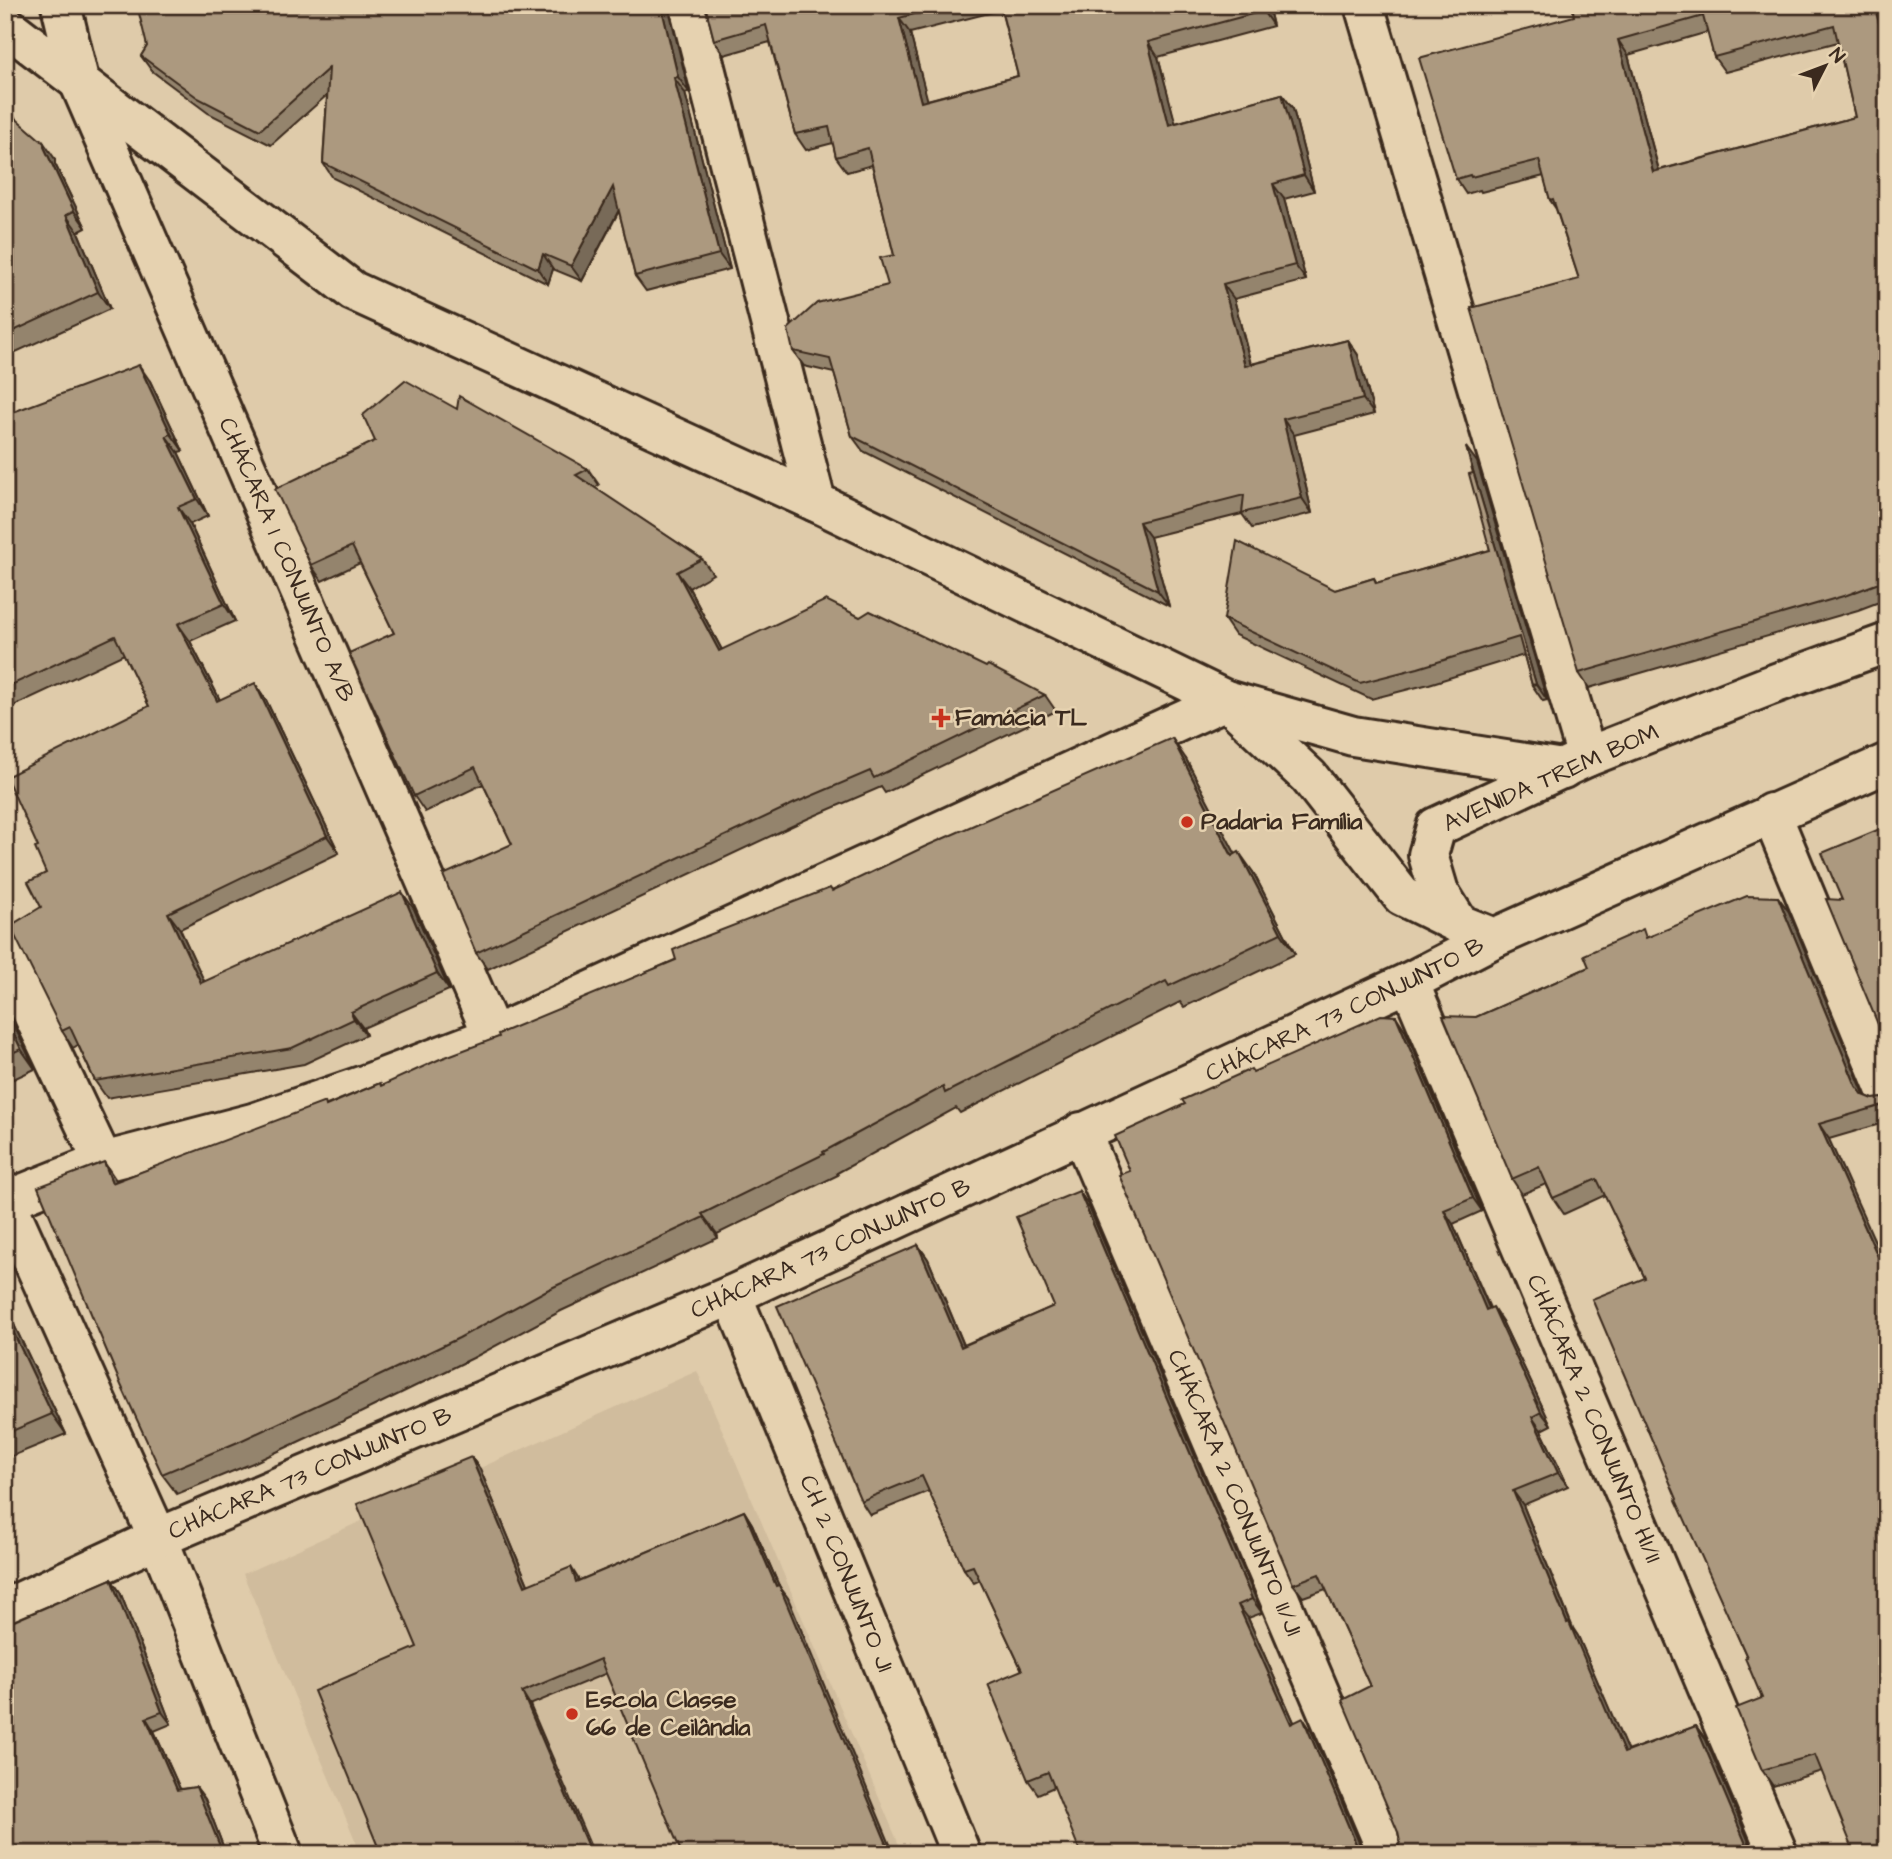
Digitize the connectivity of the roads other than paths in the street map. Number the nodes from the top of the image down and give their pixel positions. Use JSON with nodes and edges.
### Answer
{"nodes":[{"id":1,"x":61,"y":5,"type":"edge"},
{"id":2,"x":689,"y":5,"type":"edge"},
{"id":3,"x":1364,"y":5,"type":"edge"},
{"id":4,"x":5,"y":25,"type":"edge"},
{"id":5,"x":80,"y":84,"type":"junction"},
{"id":6,"x":816,"y":502,"type":"junction"},
{"id":7,"x":1887,"y":643,"type":"edge"},
{"id":8,"x":1226,"y":700,"type":"junction"},
{"id":9,"x":1575,"y":763,"type":"junction"},
{"id":10,"x":1887,"y":763,"type":"edge"},
{"id":11,"x":1771,"y":813,"type":"junction"},
{"id":12,"x":1459,"y":924,"type":"junction"},
{"id":13,"x":1494,"y":938,"type":"junction"},
{"id":14,"x":5,"y":955,"type":"edge"},
{"id":15,"x":1409,"y":982,"type":"junction"},
{"id":16,"x":493,"y":1036,"type":"junction"},
{"id":17,"x":1887,"y":1093,"type":"edge"},
{"id":18,"x":1081,"y":1132,"type":"junction"},
{"id":19,"x":103,"y":1161,"type":"junction"},
{"id":20,"x":6,"y":1201,"type":"edge"},
{"id":21,"x":732,"y":1295,"type":"junction"},
{"id":22,"x":158,"y":1538,"type":"junction"},
{"id":23,"x":5,"y":1609,"type":"edge"},
{"id":24,"x":283,"y":1854,"type":"edge"},
{"id":25,"x":961,"y":1854,"type":"edge"},
{"id":26,"x":1388,"y":1854,"type":"edge"},
{"id":27,"x":1777,"y":1854,"type":"edge"}],
"edges":[{"from":1,"to":5,"type":"street","name":"CHÁCARA 1 CONJUNTO A/B"},
{"from":2,"to":6,"type":"street"},
{"from":3,"to":9,"type":"street"},
{"from":4,"to":5,"type":"street"},
{"from":5,"to":6,"type":"street"},
{"from":5,"to":16,"type":"street","name":"CHÁCARA 1 CONJUNTO A/B"},
{"from":6,"to":8,"type":"street"},
{"from":7,"to":9,"type":"street","name":"AVENIDA TREM BOM"},
{"from":8,"to":9,"type":"street"},
{"from":8,"to":12,"type":"street"},
{"from":8,"to":16,"type":"street"},
{"from":9,"to":12,"type":"street","name":"AVENIDA TREM BOM"},
{"from":10,"to":11,"type":"street"},
{"from":11,"to":13,"type":"street"},
{"from":11,"to":17,"type":"street"},
{"from":12,"to":13,"type":"street"},
{"from":13,"to":15,"type":"street","name":"CHÁCARA 73 CONJUNTO B"},
{"from":14,"to":19,"type":"street"},
{"from":15,"to":18,"type":"street","name":"CHÁCARA 73 CONJUNTO B"},
{"from":15,"to":27,"type":"street","name":"CHÁCARA 2 CONJUNTO H1/I1"},
{"from":16,"to":19,"type":"street"},
{"from":18,"to":21,"type":"street","name":"CHÁCARA 73 CONJUNTO B"},
{"from":18,"to":26,"type":"street","name":"CHÁCARA 2 CONJUNTO I1/J1"},
{"from":19,"to":20,"type":"street"},
{"from":20,"to":22,"type":"street"},
{"from":21,"to":22,"type":"street","name":"CHÁCARA 73 CONJUNTO B"},
{"from":21,"to":25,"type":"street","name":"CH 2 CONJUNTO J1"},
{"from":22,"to":23,"type":"street","name":"CHÁCARA 73 CONJUNTO B"},
{"from":22,"to":24,"type":"street"}]}
